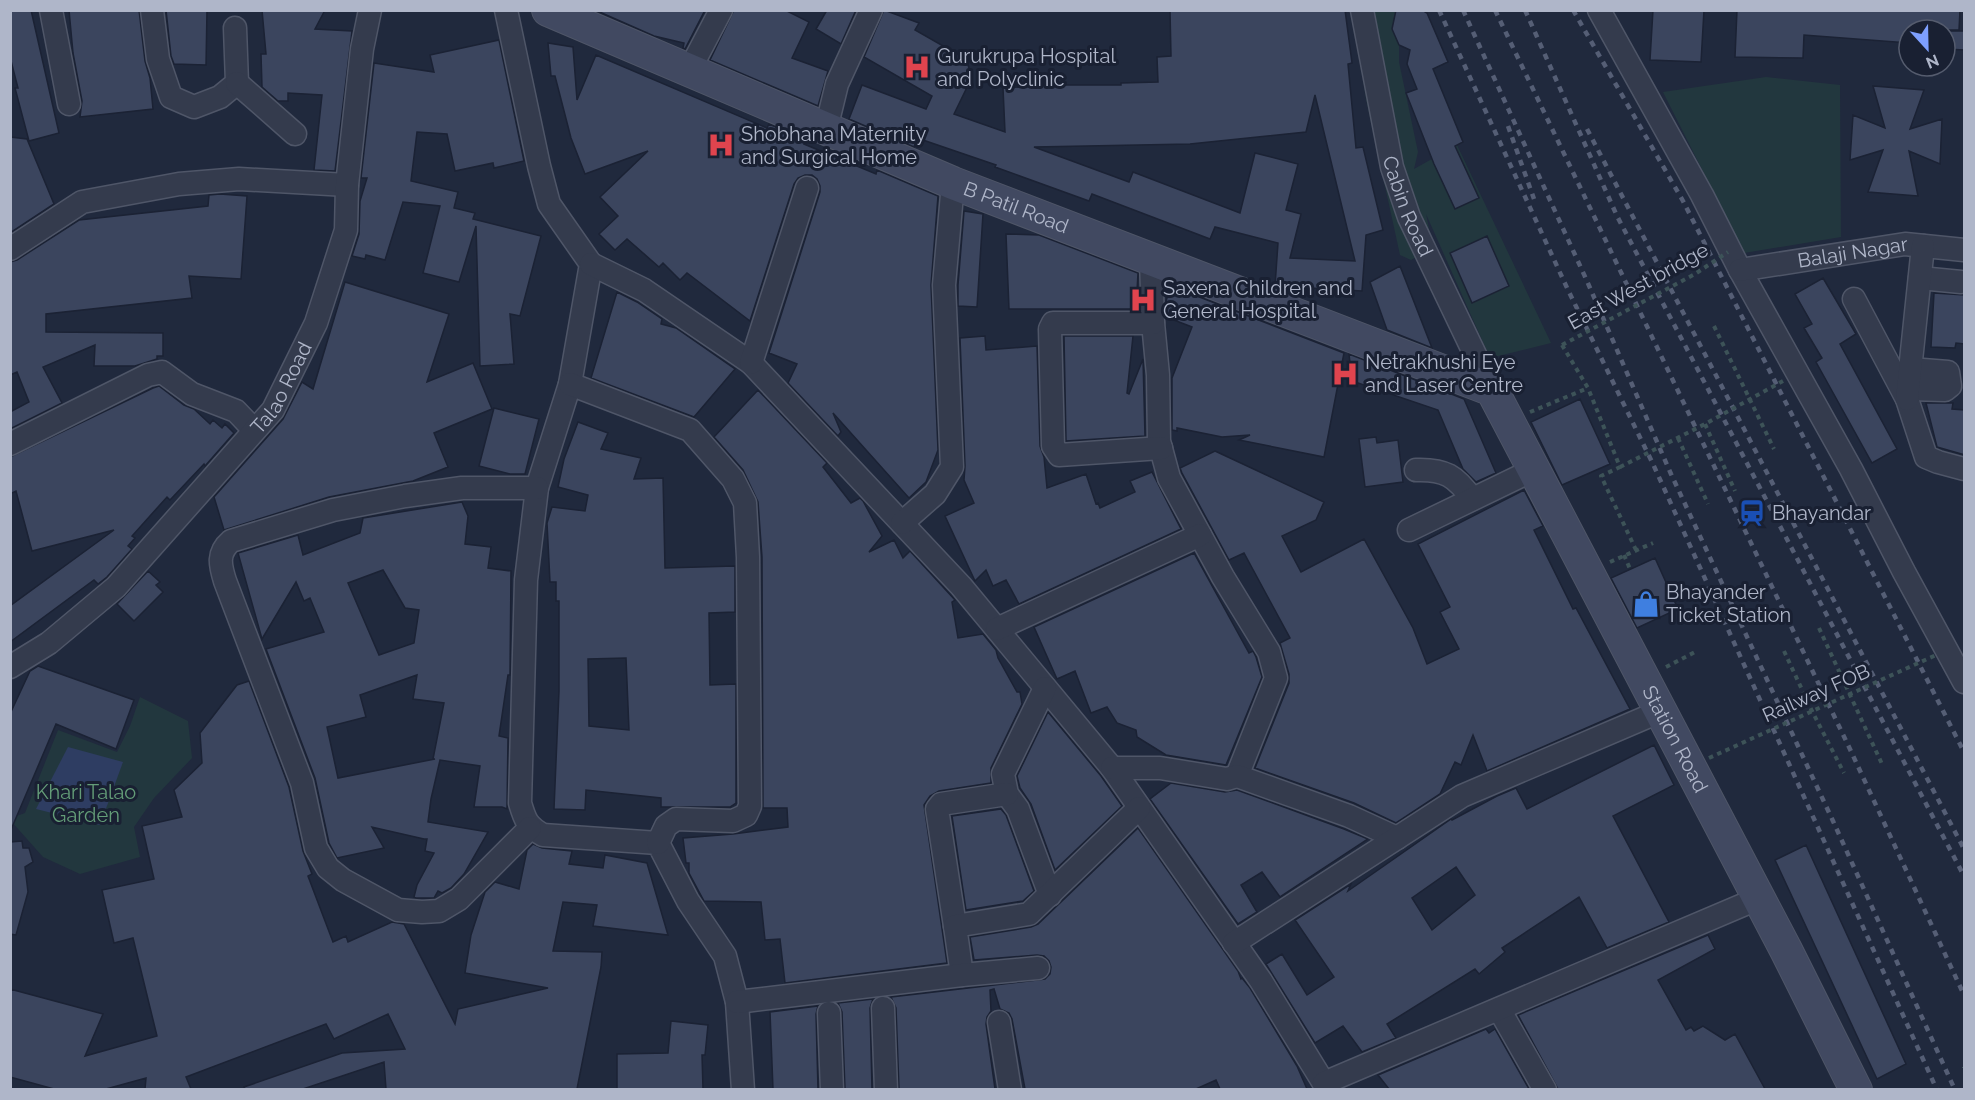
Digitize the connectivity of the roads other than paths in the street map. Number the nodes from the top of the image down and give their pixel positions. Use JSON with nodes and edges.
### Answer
{"nodes":[{"id":1,"x":51,"y":10,"type":"edge"},
{"id":2,"x":152,"y":10,"type":"edge"},
{"id":3,"x":370,"y":10,"type":"edge"},
{"id":4,"x":506,"y":10,"type":"edge"},
{"id":5,"x":548,"y":10,"type":"edge"},
{"id":6,"x":721,"y":10,"type":"edge"},
{"id":7,"x":871,"y":10,"type":"edge"},
{"id":8,"x":1362,"y":10,"type":"edge"},
{"id":9,"x":1599,"y":10,"type":"edge"},
{"id":10,"x":235,"y":28,"type":"dead end"},
{"id":11,"x":689,"y":71,"type":"junction"},
{"id":12,"x":237,"y":83,"type":"junction"},
{"id":13,"x":69,"y":105,"type":"dead end"},
{"id":14,"x":826,"y":129,"type":"junction"},
{"id":15,"x":295,"y":134,"type":"dead end"},
{"id":16,"x":953,"y":183,"type":"junction"},
{"id":17,"x":347,"y":185,"type":"junction"},
{"id":18,"x":807,"y":188,"type":"dead end"},
{"id":19,"x":1923,"y":246,"type":"junction"},
{"id":20,"x":10,"y":249,"type":"edge"},
{"id":21,"x":1965,"y":250,"type":"edge"},
{"id":22,"x":1151,"y":259,"type":"junction"},
{"id":23,"x":1734,"y":261,"type":"junction"},
{"id":24,"x":591,"y":264,"type":"junction"},
{"id":25,"x":1920,"y":278,"type":"junction"},
{"id":26,"x":1961,"y":282,"type":"dead end"},
{"id":27,"x":1854,"y":299,"type":"dead end"},
{"id":28,"x":1153,"y":323,"type":"junction"},
{"id":29,"x":751,"y":363,"type":"junction"},
{"id":30,"x":570,"y":384,"type":"junction"},
{"id":31,"x":1908,"y":386,"type":"junction"},
{"id":32,"x":1492,"y":390,"type":"junction"},
{"id":33,"x":254,"y":430,"type":"junction"},
{"id":34,"x":10,"y":444,"type":"edge"},
{"id":35,"x":1161,"y":448,"type":"junction"},
{"id":36,"x":1965,"y":469,"type":"edge"},
{"id":37,"x":1416,"y":470,"type":"dead end"},
{"id":38,"x":1533,"y":470,"type":"junction"},
{"id":39,"x":537,"y":488,"type":"junction"},
{"id":40,"x":1472,"y":499,"type":"junction"},
{"id":41,"x":902,"y":524,"type":"junction"},
{"id":42,"x":1409,"y":530,"type":"dead end"},
{"id":43,"x":1200,"y":535,"type":"junction"},
{"id":44,"x":997,"y":629,"type":"junction"},
{"id":45,"x":10,"y":667,"type":"edge"},
{"id":46,"x":1965,"y":682,"type":"edge"},
{"id":47,"x":1045,"y":688,"type":"junction"},
{"id":48,"x":1661,"y":711,"type":"junction"},
{"id":49,"x":1112,"y":768,"type":"junction"},
{"id":50,"x":1237,"y":776,"type":"junction"},
{"id":51,"x":1007,"y":794,"type":"junction"},
{"id":52,"x":1139,"y":808,"type":"junction"},
{"id":53,"x":530,"y":828,"type":"junction"},
{"id":54,"x":1397,"y":838,"type":"junction"},
{"id":55,"x":658,"y":843,"type":"junction"},
{"id":56,"x":1050,"y":894,"type":"junction"},
{"id":57,"x":1757,"y":899,"type":"junction"},
{"id":58,"x":955,"y":926,"type":"junction"},
{"id":59,"x":1234,"y":943,"type":"junction"},
{"id":60,"x":1038,"y":968,"type":"dead end"},
{"id":61,"x":962,"y":975,"type":"junction"},
{"id":62,"x":737,"y":1002,"type":"junction"},
{"id":63,"x":883,"y":1008,"type":"dead end"},
{"id":64,"x":1499,"y":1009,"type":"junction"},
{"id":65,"x":829,"y":1013,"type":"dead end"},
{"id":66,"x":999,"y":1022,"type":"dead end"},
{"id":67,"x":1326,"y":1086,"type":"edge"},
{"id":68,"x":743,"y":1089,"type":"edge"},
{"id":69,"x":832,"y":1089,"type":"edge"},
{"id":70,"x":886,"y":1089,"type":"edge"},
{"id":71,"x":1010,"y":1089,"type":"edge"},
{"id":72,"x":1545,"y":1089,"type":"edge"},
{"id":73,"x":1856,"y":1089,"type":"edge"}],
"edges":[{"from":1,"to":13,"type":"street"},
{"from":2,"to":12,"type":"street"},
{"from":3,"to":17,"type":"street","name":"Talao Road"},
{"from":4,"to":24,"type":"street"},
{"from":5,"to":11,"type":"main road","name":"B Patil Road"},
{"from":6,"to":11,"type":"street"},
{"from":7,"to":14,"type":"street"},
{"from":8,"to":32,"type":"street","name":"Cabin Road"},
{"from":9,"to":23,"type":"street"},
{"from":10,"to":12,"type":"street"},
{"from":11,"to":14,"type":"main road","name":"B Patil Road"},
{"from":12,"to":15,"type":"street"},
{"from":14,"to":16,"type":"main road","name":"B Patil Road"},
{"from":16,"to":22,"type":"main road","name":"B Patil Road"},
{"from":16,"to":41,"type":"street"},
{"from":17,"to":20,"type":"street"},
{"from":17,"to":33,"type":"street","name":"Talao Road"},
{"from":18,"to":29,"type":"street"},
{"from":19,"to":21,"type":"street","name":"Balaji Nagar"},
{"from":19,"to":23,"type":"street","name":"Balaji Nagar"},
{"from":19,"to":25,"type":"street"},
{"from":22,"to":28,"type":"street"},
{"from":22,"to":32,"type":"main road","name":"B Patil Road"},
{"from":23,"to":46,"type":"street"},
{"from":24,"to":29,"type":"street"},
{"from":24,"to":30,"type":"street"},
{"from":25,"to":26,"type":"street"},
{"from":25,"to":31,"type":"street"},
{"from":27,"to":31,"type":"street"},
{"from":28,"to":35,"type":"street"},
{"from":28,"to":35,"type":"street"},
{"from":29,"to":41,"type":"street"},
{"from":30,"to":39,"type":"street"},
{"from":30,"to":55,"type":"street"},
{"from":31,"to":36,"type":"street"},
{"from":32,"to":38,"type":"main road","name":"Station Road"},
{"from":33,"to":34,"type":"street"},
{"from":33,"to":45,"type":"street","name":"Talao Road"},
{"from":35,"to":43,"type":"street"},
{"from":37,"to":40,"type":"street"},
{"from":38,"to":40,"type":"street"},
{"from":38,"to":48,"type":"main road","name":"Station Road"},
{"from":39,"to":53,"type":"street"},
{"from":39,"to":53,"type":"street"},
{"from":40,"to":42,"type":"street"},
{"from":41,"to":44,"type":"street"},
{"from":43,"to":44,"type":"street"},
{"from":43,"to":50,"type":"street"},
{"from":44,"to":47,"type":"street"},
{"from":47,"to":49,"type":"street"},
{"from":47,"to":51,"type":"street"},
{"from":48,"to":54,"type":"street"},
{"from":48,"to":57,"type":"main road","name":"Station Road"},
{"from":49,"to":50,"type":"street"},
{"from":49,"to":52,"type":"street"},
{"from":50,"to":54,"type":"street"},
{"from":51,"to":56,"type":"street"},
{"from":51,"to":58,"type":"street"},
{"from":52,"to":56,"type":"street"},
{"from":52,"to":59,"type":"street"},
{"from":53,"to":55,"type":"street"},
{"from":54,"to":59,"type":"street"},
{"from":55,"to":62,"type":"street"},
{"from":56,"to":58,"type":"street"},
{"from":57,"to":64,"type":"street"},
{"from":57,"to":73,"type":"main road","name":"Station Road"},
{"from":58,"to":61,"type":"street"},
{"from":59,"to":67,"type":"street"},
{"from":60,"to":61,"type":"street"},
{"from":61,"to":62,"type":"street"},
{"from":62,"to":68,"type":"street"},
{"from":63,"to":70,"type":"street"},
{"from":64,"to":67,"type":"street"},
{"from":64,"to":72,"type":"street"},
{"from":65,"to":69,"type":"street"},
{"from":66,"to":71,"type":"street"}]}
